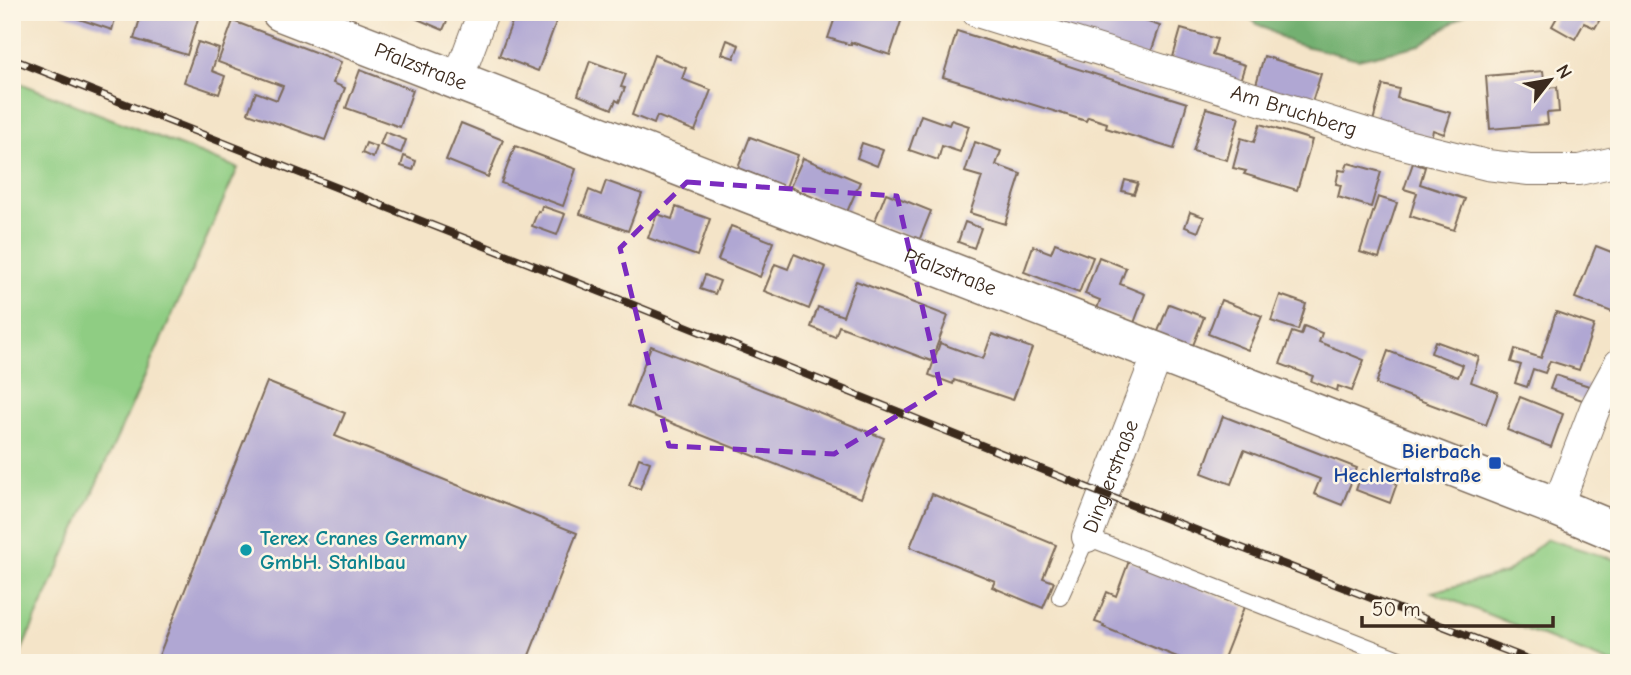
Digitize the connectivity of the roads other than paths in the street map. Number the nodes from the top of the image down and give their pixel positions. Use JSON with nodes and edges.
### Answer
{"nodes":[{"id":1,"x":281,"y":12,"type":"edge"},
{"id":2,"x":483,"y":12,"type":"edge"},
{"id":3,"x":977,"y":12,"type":"edge"},
{"id":4,"x":457,"y":82,"type":"junction"},
{"id":5,"x":1619,"y":161,"type":"edge"},
{"id":6,"x":1158,"y":354,"type":"junction"},
{"id":7,"x":1619,"y":364,"type":"edge"},
{"id":8,"x":1557,"y":507,"type":"junction"},
{"id":9,"x":1619,"y":533,"type":"edge"},
{"id":10,"x":1087,"y":537,"type":"junction"},
{"id":11,"x":1060,"y":597,"type":"dead end"},
{"id":12,"x":1409,"y":663,"type":"edge"}],
"edges":[{"from":1,"to":4,"type":"main road","name":"Pfalzstraße"},
{"from":2,"to":4,"type":"street"},
{"from":3,"to":5,"type":"street","name":"Am Bruchberg"},
{"from":4,"to":6,"type":"main road","name":"Pfalzstraße"},
{"from":6,"to":8,"type":"main road","name":"Pfalzstraße"},
{"from":6,"to":10,"type":"street","name":"Dinglerstraße"},
{"from":7,"to":8,"type":"street"},
{"from":8,"to":9,"type":"main road","name":"Pfalzstraße"},
{"from":10,"to":11,"type":"lane","name":"Dinglerstraße"},
{"from":10,"to":12,"type":"lane"}]}
